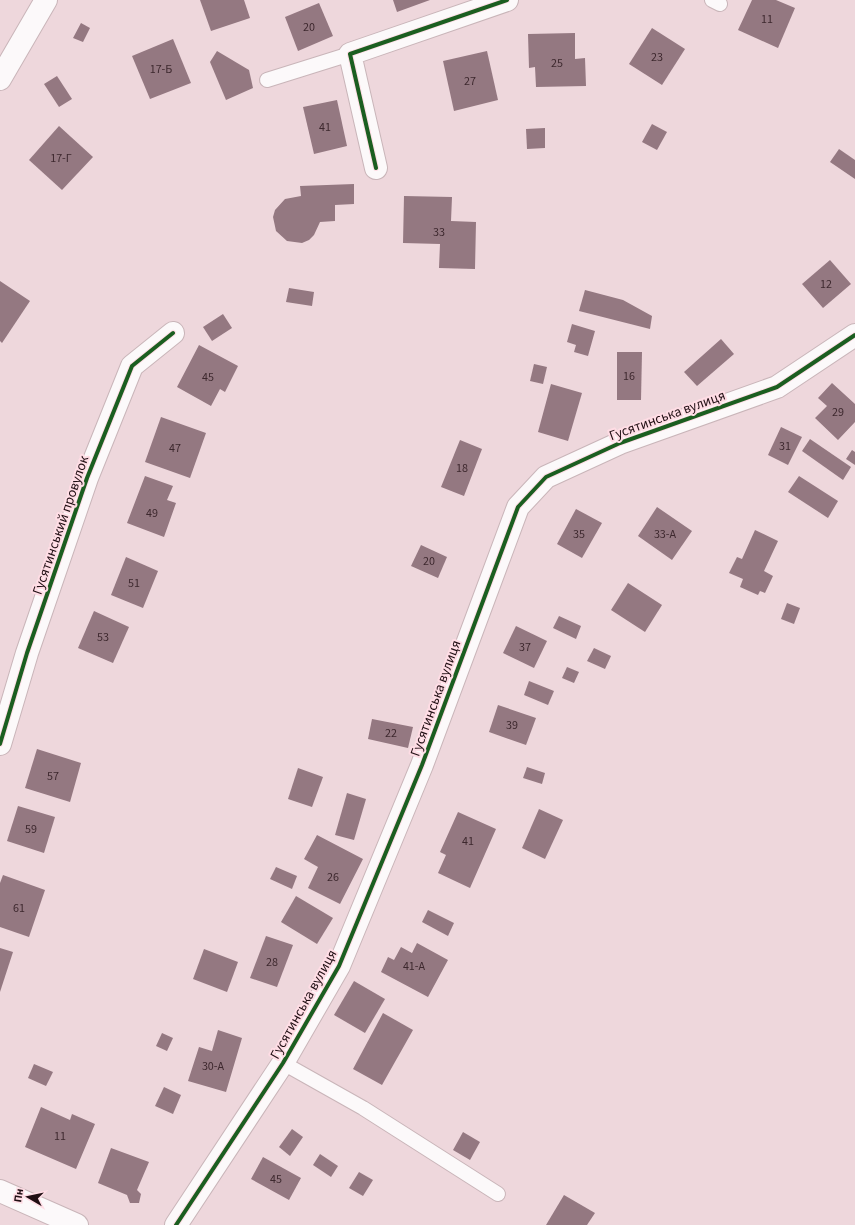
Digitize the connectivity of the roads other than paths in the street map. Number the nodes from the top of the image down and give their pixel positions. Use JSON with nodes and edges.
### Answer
{"nodes":[{"id":1,"x":46,"y":0,"type":"edge"},
{"id":2,"x":506,"y":0,"type":"edge"},
{"id":3,"x":350,"y":54,"type":"junction"},
{"id":4,"x":0,"y":79,"type":"edge"},
{"id":5,"x":268,"y":80,"type":"dead end"},
{"id":6,"x":376,"y":168,"type":"dead end"},
{"id":7,"x":173,"y":332,"type":"dead end"},
{"id":8,"x":855,"y":334,"type":"edge"},
{"id":9,"x":0,"y":744,"type":"edge"},
{"id":10,"x":283,"y":1063,"type":"junction"},
{"id":11,"x":0,"y":1191,"type":"edge"},
{"id":12,"x":498,"y":1194,"type":"dead end"},
{"id":13,"x":77,"y":1225,"type":"edge"},
{"id":14,"x":176,"y":1225,"type":"edge"}],
"edges":[{"from":1,"to":4,"type":"street"},
{"from":2,"to":3,"type":"street"},
{"from":3,"to":5,"type":"lane"},
{"from":3,"to":6,"type":"street"},
{"from":7,"to":9,"type":"street","name":"Гусятинський провулок"},
{"from":8,"to":10,"type":"street","name":"Гусятинська вулиця"},
{"from":10,"to":12,"type":"lane"},
{"from":10,"to":14,"type":"street","name":"Гусятинська вулиця"},
{"from":11,"to":13,"type":"street"}]}
